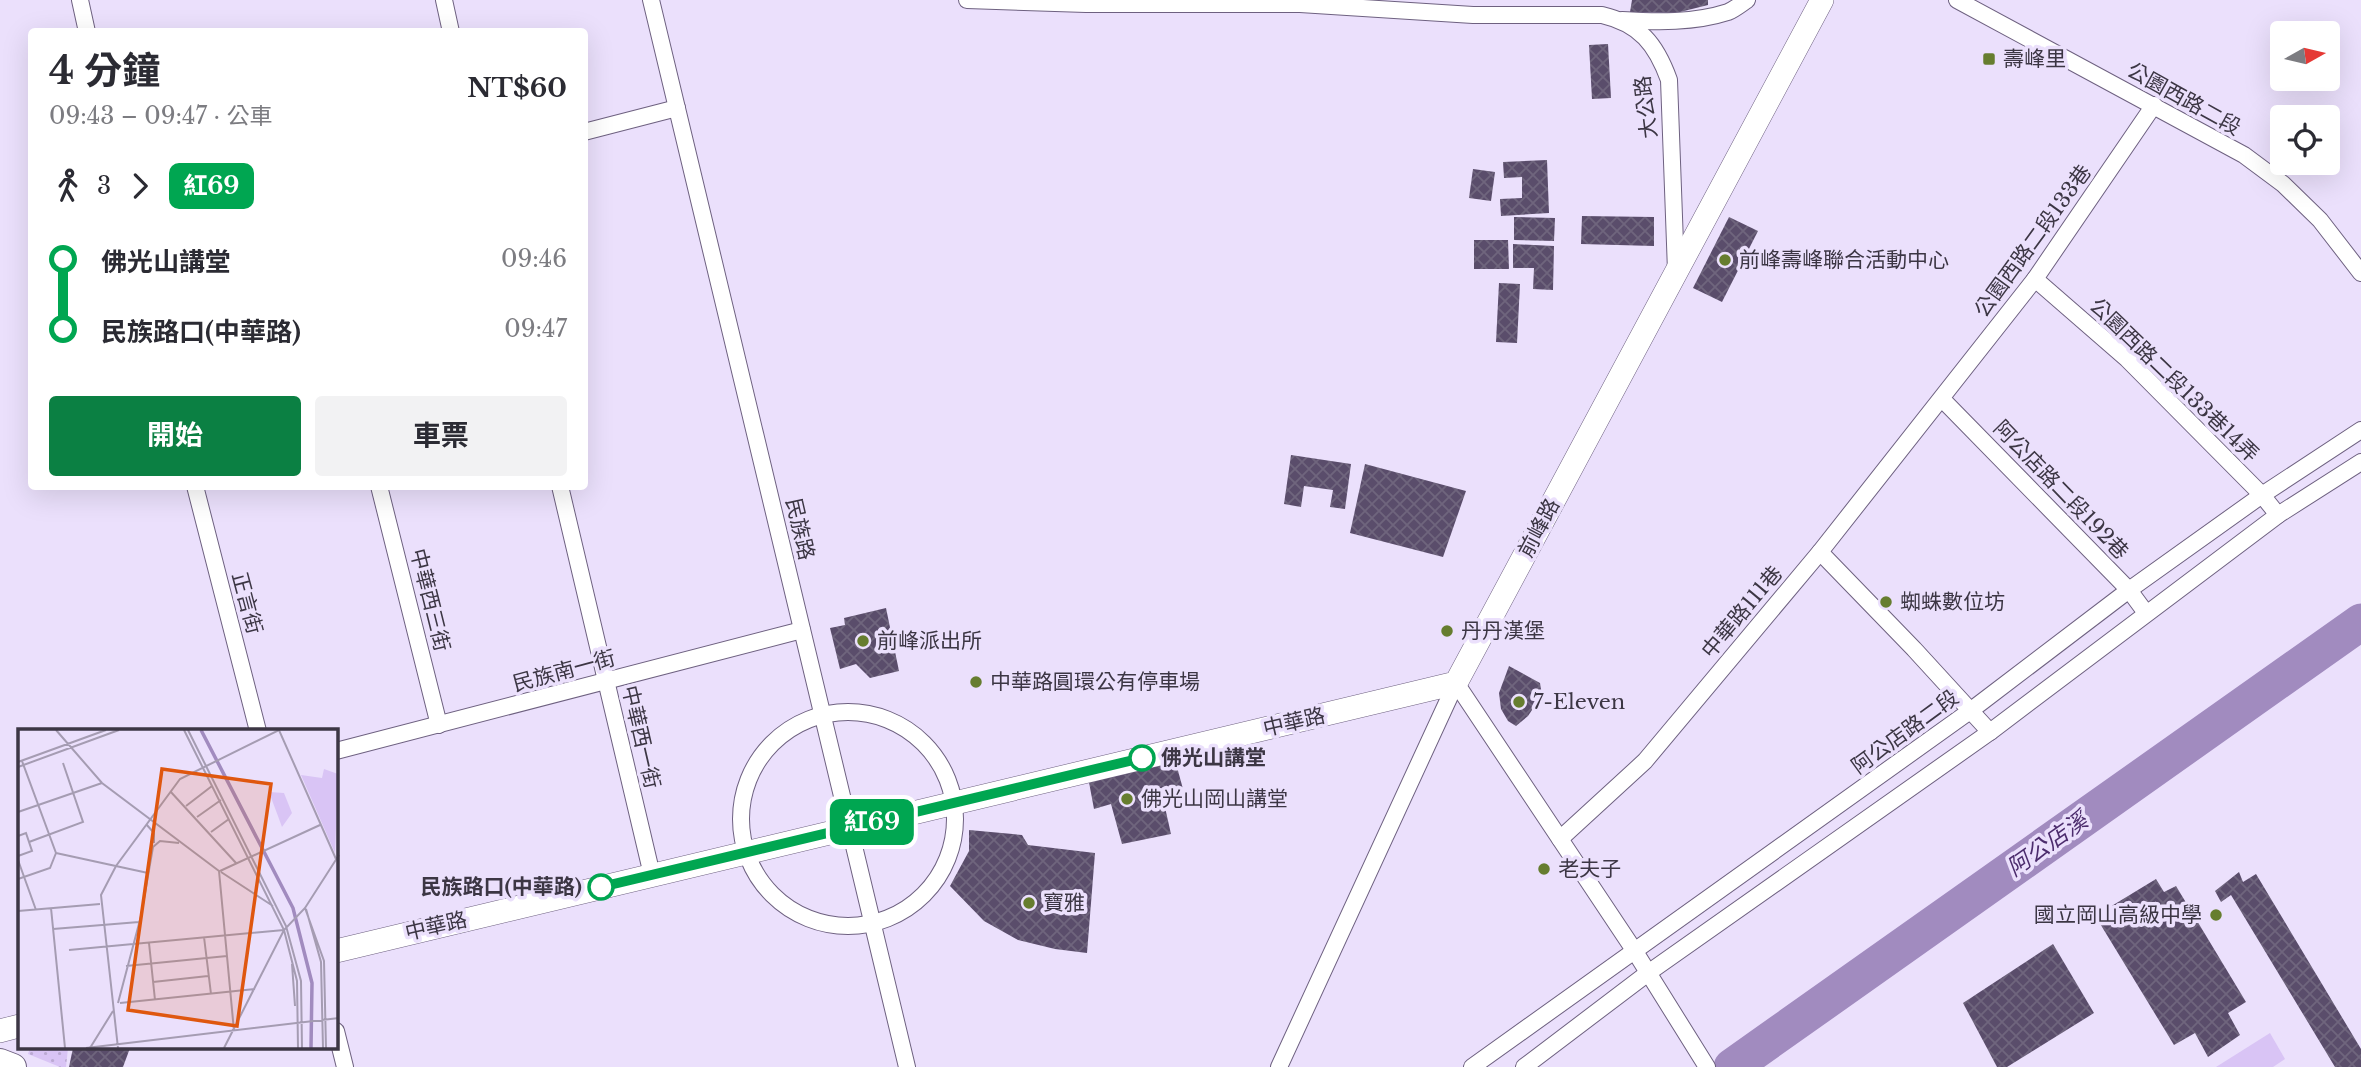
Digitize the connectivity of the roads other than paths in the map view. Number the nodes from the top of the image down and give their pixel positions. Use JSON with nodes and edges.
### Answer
{"nodes":[{"id":1,"x":80,"y":0,"type":"edge"},
{"id":2,"x":444,"y":0,"type":"edge"},
{"id":3,"x":652,"y":0,"type":"edge"},
{"id":4,"x":967,"y":0,"type":"edge"},
{"id":5,"x":1748,"y":0,"type":"edge"},
{"id":6,"x":1822,"y":0,"type":"edge"},
{"id":7,"x":1957,"y":0,"type":"edge"},
{"id":8,"x":1344,"y":3,"type":"edge"},
{"id":9,"x":1620,"y":19,"type":"junction"},
{"id":10,"x":86,"y":28,"type":"edge"},
{"id":11,"x":450,"y":28,"type":"edge"},
{"id":12,"x":2154,"y":106,"type":"junction"},
{"id":13,"x":677,"y":108,"type":"junction"},
{"id":14,"x":588,"y":131,"type":"edge"},
{"id":15,"x":2361,"y":273,"type":"edge"},
{"id":16,"x":1676,"y":274,"type":"junction"},
{"id":17,"x":2035,"y":279,"type":"junction"},
{"id":18,"x":1942,"y":399,"type":"junction"},
{"id":19,"x":2361,"y":430,"type":"edge"},
{"id":20,"x":2361,"y":462,"type":"edge"},
{"id":21,"x":196,"y":490,"type":"edge"},
{"id":22,"x":380,"y":490,"type":"edge"},
{"id":23,"x":561,"y":490,"type":"edge"},
{"id":24,"x":2262,"y":495,"type":"junction"},
{"id":25,"x":2278,"y":515,"type":"junction"},
{"id":26,"x":1820,"y":552,"type":"junction"},
{"id":27,"x":2129,"y":590,"type":"junction"},
{"id":28,"x":2146,"y":613,"type":"junction"},
{"id":29,"x":802,"y":630,"type":"junction"},
{"id":30,"x":607,"y":681,"type":"junction"},
{"id":31,"x":1456,"y":683,"type":"junction"},
{"id":32,"x":1970,"y":711,"type":"junction"},
{"id":33,"x":822,"y":714,"type":"junction"},
{"id":34,"x":439,"y":725,"type":"junction"},
{"id":35,"x":257,"y":729,"type":"edge"},
{"id":36,"x":1990,"y":732,"type":"junction"},
{"id":37,"x":338,"y":750,"type":"edge"},
{"id":38,"x":954,"y":803,"type":"junction"},
{"id":39,"x":850,"y":828,"type":"junction"},
{"id":40,"x":1800,"y":833,"type":"junction"},
{"id":41,"x":1560,"y":839,"type":"junction"},
{"id":42,"x":746,"y":853,"type":"junction"},
{"id":43,"x":1815,"y":853,"type":"junction"},
{"id":44,"x":653,"y":875,"type":"junction"},
{"id":45,"x":873,"y":924,"type":"junction"},
{"id":46,"x":1634,"y":950,"type":"junction"},
{"id":47,"x":338,"y":951,"type":"edge"},
{"id":48,"x":1648,"y":972,"type":"junction"},
{"id":49,"x":18,"y":1026,"type":"edge"},
{"id":50,"x":0,"y":1031,"type":"edge"},
{"id":51,"x":338,"y":1039,"type":"edge"},
{"id":52,"x":0,"y":1062,"type":"edge"},
{"id":53,"x":13,"y":1067,"type":"edge"},
{"id":54,"x":345,"y":1067,"type":"edge"},
{"id":55,"x":907,"y":1067,"type":"edge"},
{"id":56,"x":1279,"y":1067,"type":"edge"},
{"id":57,"x":1472,"y":1067,"type":"edge"},
{"id":58,"x":1524,"y":1067,"type":"edge"},
{"id":59,"x":1707,"y":1067,"type":"edge"}],
"edges":[{"from":1,"to":10,"type":"street"},
{"from":2,"to":11,"type":"street"},
{"from":3,"to":13,"type":"street","name":"民族路"},
{"from":4,"to":8,"type":"street"},
{"from":5,"to":9,"type":"street"},
{"from":6,"to":16,"type":"main road","name":"前峰路"},
{"from":7,"to":12,"type":"street","name":"公園西路二段"},
{"from":8,"to":9,"type":"street"},
{"from":9,"to":16,"type":"street","name":"大公路"},
{"from":12,"to":15,"type":"street","name":"公園西路二段"},
{"from":12,"to":17,"type":"street","name":"公園西路二段133巷"},
{"from":13,"to":14,"type":"street"},
{"from":13,"to":29,"type":"street","name":"民族路"},
{"from":16,"to":31,"type":"main road","name":"前峰路"},
{"from":17,"to":18,"type":"street","name":"公園西路二段133巷"},
{"from":17,"to":24,"type":"street","name":"公園西路二段133巷14弄"},
{"from":18,"to":26,"type":"street","name":"中華路111巷"},
{"from":18,"to":27,"type":"street","name":"阿公店路二段192巷"},
{"from":19,"to":24,"type":"street","name":"阿公店路二段"},
{"from":20,"to":25,"type":"street"},
{"from":21,"to":35,"type":"street","name":"正言街"},
{"from":22,"to":34,"type":"street","name":"中華西三街"},
{"from":23,"to":30,"type":"street","name":"中華西一街"},
{"from":24,"to":25,"type":"street","name":"公園西路二段133巷14弄"},
{"from":24,"to":27,"type":"street","name":"阿公店路二段"},
{"from":25,"to":28,"type":"street"},
{"from":26,"to":32,"type":"street"},
{"from":26,"to":41,"type":"street","name":"中華路111巷"},
{"from":27,"to":28,"type":"street","name":"阿公店路二段192巷"},
{"from":27,"to":32,"type":"street","name":"阿公店路二段"},
{"from":28,"to":36,"type":"street"},
{"from":29,"to":30,"type":"street","name":"民族南一街"},
{"from":29,"to":33,"type":"street","name":"民族路"},
{"from":30,"to":34,"type":"street","name":"民族南一街"},
{"from":30,"to":44,"type":"street","name":"中華西一街"},
{"from":31,"to":38,"type":"main road","name":"中華路"},
{"from":31,"to":41,"type":"street"},
{"from":31,"to":56,"type":"street","name":"前峰路"},
{"from":32,"to":36,"type":"street"},
{"from":32,"to":40,"type":"street","name":"阿公店路二段"},
{"from":33,"to":38,"type":"street"},
{"from":33,"to":39,"type":"street","name":"民族路"},
{"from":33,"to":42,"type":"street"},
{"from":34,"to":37,"type":"street","name":"民族南一街"},
{"from":36,"to":43,"type":"street"},
{"from":38,"to":39,"type":"main road","name":"中華路"},
{"from":38,"to":45,"type":"street"},
{"from":39,"to":42,"type":"main road","name":"中華路"},
{"from":39,"to":45,"type":"street","name":"民族路"},
{"from":40,"to":43,"type":"street"},
{"from":40,"to":46,"type":"street","name":"阿公店路二段"},
{"from":41,"to":46,"type":"street"},
{"from":42,"to":44,"type":"main road","name":"中華路"},
{"from":42,"to":45,"type":"street"},
{"from":43,"to":48,"type":"street"},
{"from":44,"to":47,"type":"main road","name":"中華路"},
{"from":45,"to":55,"type":"street","name":"民族路"},
{"from":46,"to":48,"type":"street"},
{"from":46,"to":57,"type":"street","name":"阿公店路二段"},
{"from":48,"to":58,"type":"street"},
{"from":48,"to":59,"type":"street"},
{"from":49,"to":50,"type":"main road"},
{"from":51,"to":54,"type":"street"},
{"from":52,"to":53,"type":"main road"}]}
